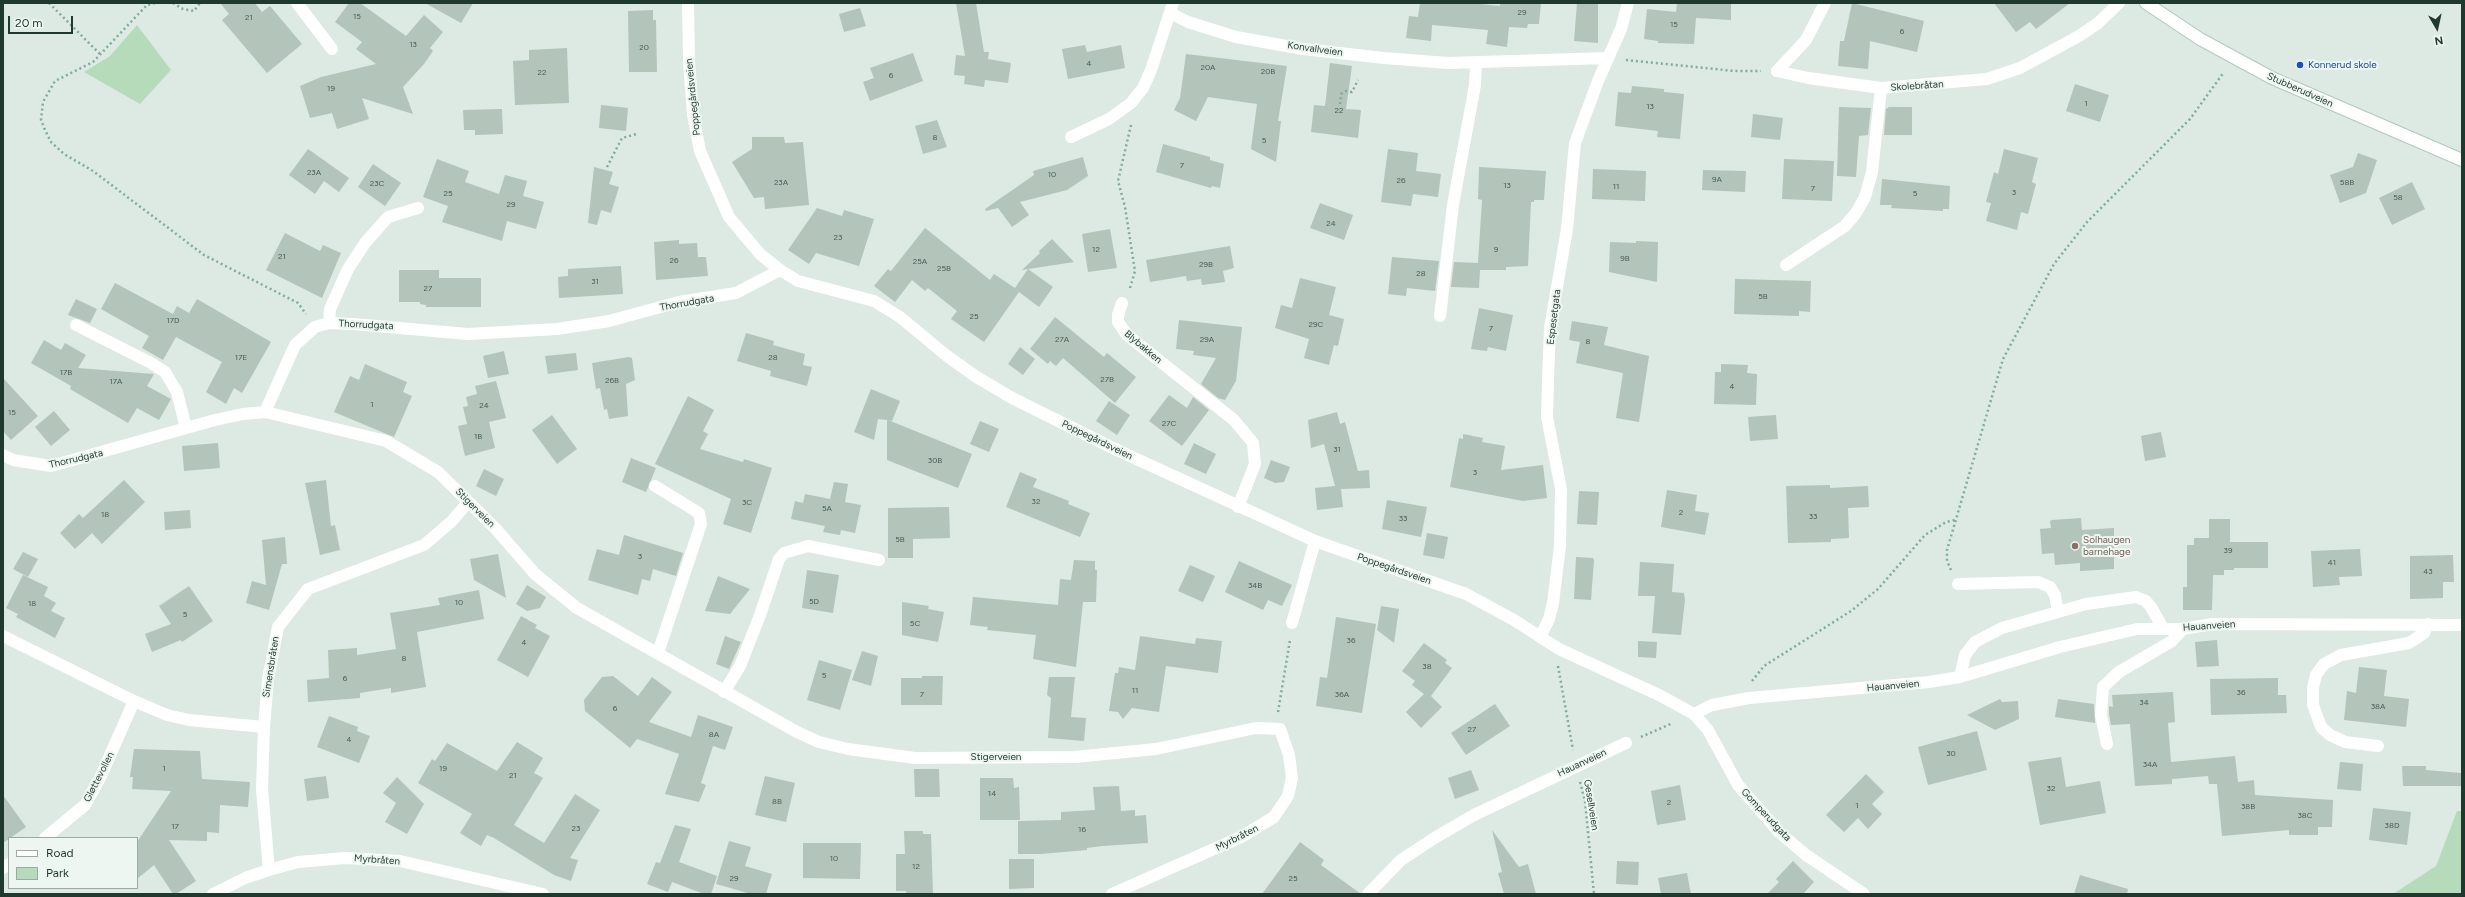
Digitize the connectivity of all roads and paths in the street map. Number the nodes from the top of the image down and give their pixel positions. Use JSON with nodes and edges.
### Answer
{"nodes":[{"id":1,"x":49,"y":3,"type":"edge"},
{"id":2,"x":155,"y":3,"type":"edge"},
{"id":3,"x":172,"y":3,"type":"edge"},
{"id":4,"x":200,"y":3,"type":"edge"},
{"id":5,"x":298,"y":3,"type":"edge"},
{"id":6,"x":688,"y":3,"type":"edge"},
{"id":7,"x":1628,"y":3,"type":"edge"},
{"id":8,"x":1825,"y":3,"type":"edge"},
{"id":9,"x":2119,"y":3,"type":"edge"},
{"id":10,"x":2147,"y":3,"type":"edge"},
{"id":11,"x":1171,"y":8,"type":"edge"},
{"id":12,"x":332,"y":49,"type":"dead end"},
{"id":13,"x":100,"y":54,"type":"junction"},
{"id":14,"x":1608,"y":58,"type":"junction"},
{"id":15,"x":2234,"y":58,"type":"junction"},
{"id":16,"x":1476,"y":62,"type":"junction"},
{"id":17,"x":1777,"y":71,"type":"junction"},
{"id":18,"x":1358,"y":80,"type":"dead end"},
{"id":19,"x":1881,"y":88,"type":"junction"},
{"id":20,"x":1131,"y":103,"type":"junction"},
{"id":21,"x":1340,"y":104,"type":"dead end"},
{"id":22,"x":637,"y":134,"type":"dead end"},
{"id":23,"x":1071,"y":137,"type":"dead end"},
{"id":24,"x":2462,"y":160,"type":"edge"},
{"id":25,"x":607,"y":167,"type":"dead end"},
{"id":26,"x":418,"y":208,"type":"dead end"},
{"id":27,"x":1786,"y":264,"type":"dead end"},
{"id":28,"x":780,"y":270,"type":"junction"},
{"id":29,"x":1122,"y":303,"type":"joint"},
{"id":30,"x":1440,"y":316,"type":"dead end"},
{"id":31,"x":329,"y":323,"type":"junction"},
{"id":32,"x":76,"y":325,"type":"dead end"},
{"id":33,"x":315,"y":327,"type":"junction"},
{"id":34,"x":265,"y":412,"type":"junction"},
{"id":35,"x":186,"y":428,"type":"junction"},
{"id":36,"x":3,"y":455,"type":"edge"},
{"id":37,"x":655,"y":486,"type":"dead end"},
{"id":38,"x":468,"y":502,"type":"junction"},
{"id":39,"x":1238,"y":507,"type":"junction"},
{"id":40,"x":1956,"y":520,"type":"junction"},
{"id":41,"x":1315,"y":541,"type":"junction"},
{"id":42,"x":879,"y":560,"type":"dead end"},
{"id":43,"x":1958,"y":584,"type":"joint"},
{"id":44,"x":2058,"y":612,"type":"junction"},
{"id":45,"x":1292,"y":623,"type":"joint"},
{"id":46,"x":2428,"y":624,"type":"junction"},
{"id":47,"x":2462,"y":625,"type":"edge"},
{"id":48,"x":2163,"y":628,"type":"junction"},
{"id":49,"x":2183,"y":629,"type":"junction"},
{"id":50,"x":3,"y":636,"type":"edge"},
{"id":51,"x":1540,"y":637,"type":"junction"},
{"id":52,"x":1559,"y":649,"type":"junction"},
{"id":53,"x":658,"y":653,"type":"junction"},
{"id":54,"x":1960,"y":677,"type":"junction"},
{"id":55,"x":724,"y":692,"type":"junction"},
{"id":56,"x":1749,"y":698,"type":"junction"},
{"id":57,"x":134,"y":701,"type":"junction"},
{"id":58,"x":1694,"y":714,"type":"junction"},
{"id":59,"x":264,"y":727,"type":"junction"},
{"id":60,"x":1280,"y":729,"type":"junction"},
{"id":61,"x":1626,"y":743,"type":"joint"},
{"id":62,"x":2107,"y":744,"type":"dead end"},
{"id":63,"x":2378,"y":746,"type":"dead end"},
{"id":64,"x":1576,"y":765,"type":"junction"},
{"id":65,"x":46,"y":837,"type":"edge"},
{"id":66,"x":269,"y":870,"type":"junction"},
{"id":67,"x":213,"y":894,"type":"edge"},
{"id":68,"x":543,"y":894,"type":"edge"},
{"id":69,"x":1112,"y":894,"type":"edge"},
{"id":70,"x":1368,"y":894,"type":"edge"},
{"id":71,"x":1594,"y":894,"type":"edge"},
{"id":72,"x":1864,"y":894,"type":"edge"}],
"edges":[{"from":1,"to":13,"type":"path"},
{"from":2,"to":13,"type":"path"},
{"from":3,"to":4,"type":"path"},
{"from":5,"to":12,"type":"street"},
{"from":6,"to":28,"type":"street","name":"Poppegårdsveien"},
{"from":7,"to":14,"type":"street","name":"Espesetgata"},
{"from":8,"to":17,"type":"street"},
{"from":9,"to":19,"type":"street","name":"Skolebråtan"},
{"from":10,"to":15,"type":"street","name":"Stubberudveien"},
{"from":11,"to":16,"type":"street","name":"Konvallveien"},
{"from":11,"to":20,"type":"street"},
{"from":13,"to":33,"type":"path"},
{"from":14,"to":16,"type":"street","name":"Konvallveien"},
{"from":14,"to":17,"type":"path"},
{"from":14,"to":51,"type":"street","name":"Espesetgata"},
{"from":15,"to":24,"type":"street","name":"Stubberudveien"},
{"from":15,"to":40,"type":"path"},
{"from":16,"to":30,"type":"street"},
{"from":17,"to":19,"type":"street","name":"Skolebråtan"},
{"from":18,"to":21,"type":"path"},
{"from":19,"to":27,"type":"street"},
{"from":20,"to":23,"type":"street"},
{"from":20,"to":29,"type":"path"},
{"from":22,"to":25,"type":"path"},
{"from":26,"to":31,"type":"street"},
{"from":28,"to":31,"type":"street","name":"Thorrudgata"},
{"from":28,"to":39,"type":"street","name":"Poppegårdsveien"},
{"from":29,"to":39,"type":"street","name":"Blybakken"},
{"from":31,"to":33,"type":"street","name":"Thorrudgata"},
{"from":32,"to":35,"type":"street"},
{"from":33,"to":34,"type":"street","name":"Thorrudgata"},
{"from":34,"to":35,"type":"street","name":"Thorrudgata"},
{"from":34,"to":38,"type":"street","name":"Stigerveien"},
{"from":35,"to":36,"type":"street","name":"Thorrudgata"},
{"from":37,"to":53,"type":"street"},
{"from":38,"to":53,"type":"street","name":"Stigerveien"},
{"from":38,"to":59,"type":"street","name":"Simensbråten"},
{"from":39,"to":41,"type":"street","name":"Poppegårdsveien"},
{"from":40,"to":43,"type":"path"},
{"from":40,"to":56,"type":"path"},
{"from":41,"to":45,"type":"street"},
{"from":41,"to":51,"type":"street","name":"Poppegårdsveien"},
{"from":42,"to":55,"type":"street"},
{"from":43,"to":44,"type":"street"},
{"from":44,"to":48,"type":"street"},
{"from":44,"to":54,"type":"street"},
{"from":45,"to":60,"type":"path"},
{"from":46,"to":47,"type":"street","name":"Hauanveien"},
{"from":46,"to":49,"type":"street","name":"Hauanveien"},
{"from":46,"to":63,"type":"street"},
{"from":48,"to":49,"type":"street","name":"Hauanveien"},
{"from":48,"to":54,"type":"street","name":"Hauanveien"},
{"from":49,"to":62,"type":"street"},
{"from":50,"to":57,"type":"street"},
{"from":51,"to":52,"type":"street","name":"Poppegårdsveien"},
{"from":52,"to":58,"type":"street","name":"Poppegårdsveien"},
{"from":52,"to":64,"type":"path","name":"Gesellveien"},
{"from":53,"to":55,"type":"street","name":"Stigerveien"},
{"from":54,"to":56,"type":"street","name":"Hauanveien"},
{"from":55,"to":60,"type":"street","name":"Stigerveien"},
{"from":56,"to":58,"type":"street","name":"Hauanveien"},
{"from":57,"to":59,"type":"street"},
{"from":57,"to":65,"type":"street","name":"Gløttevollen"},
{"from":58,"to":61,"type":"path"},
{"from":58,"to":72,"type":"street","name":"Gomperudgata"},
{"from":59,"to":66,"type":"street","name":"Simensbråten"},
{"from":60,"to":69,"type":"street","name":"Myrbråten"},
{"from":61,"to":64,"type":"street","name":"Hauanveien"},
{"from":64,"to":70,"type":"street","name":"Hauanveien"},
{"from":64,"to":71,"type":"path","name":"Gesellveien"},
{"from":66,"to":67,"type":"street","name":"Myrbråten"},
{"from":66,"to":68,"type":"street","name":"Myrbråten"}]}
